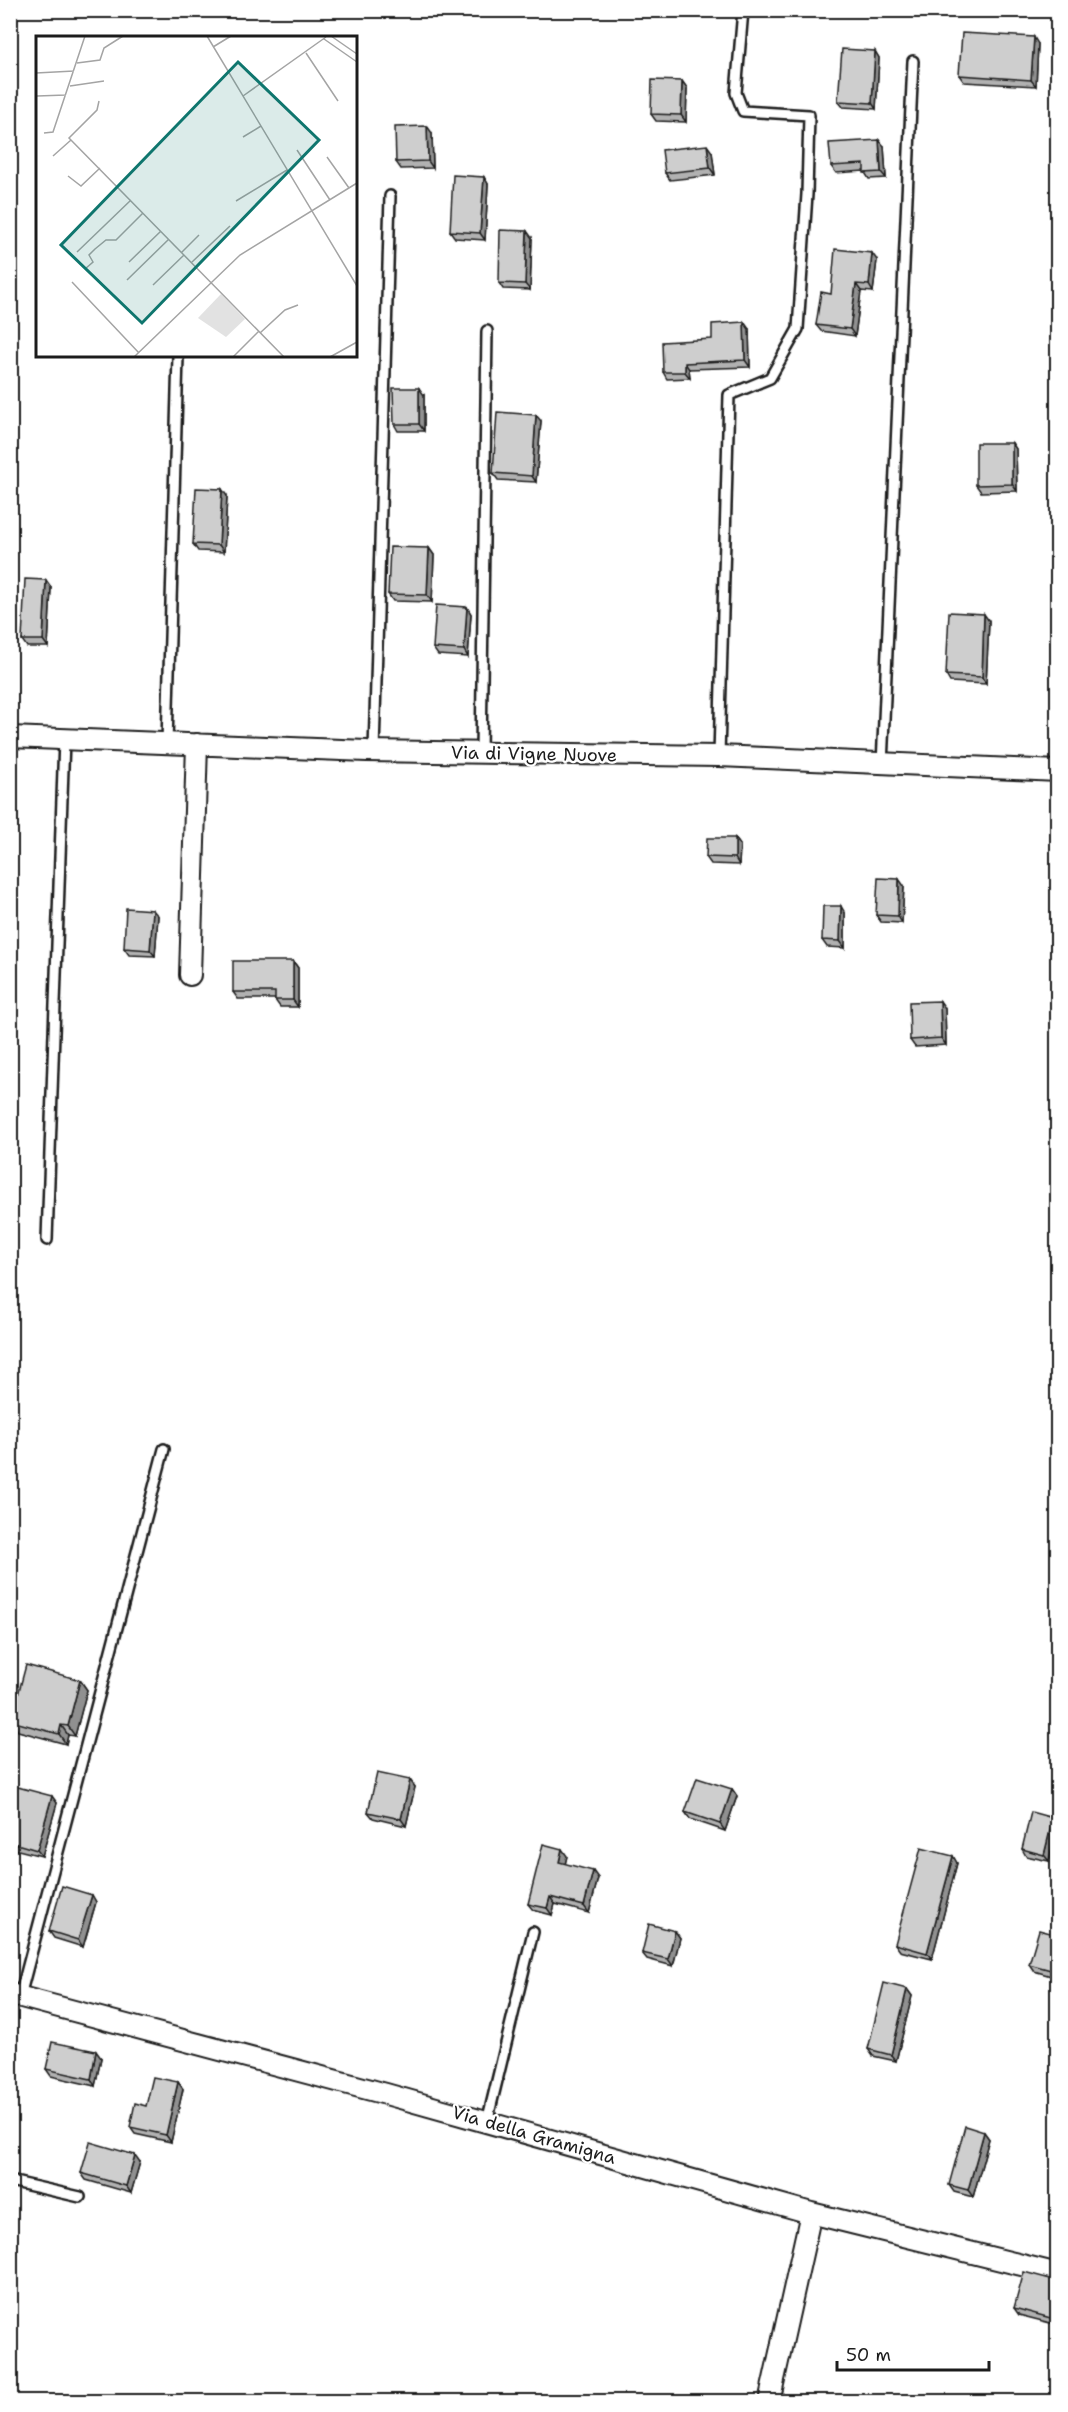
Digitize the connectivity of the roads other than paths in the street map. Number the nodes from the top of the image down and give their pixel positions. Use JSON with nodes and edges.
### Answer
{"nodes":[{"id":1,"x":743,"y":10,"type":"edge"},
{"id":2,"x":913,"y":61,"type":"dead end"},
{"id":3,"x":390,"y":196,"type":"dead end"},
{"id":4,"x":487,"y":331,"type":"dead end"},
{"id":5,"x":178,"y":357,"type":"edge"},
{"id":6,"x":10,"y":737,"type":"edge"},
{"id":7,"x":63,"y":739,"type":"junction"},
{"id":8,"x":167,"y":742,"type":"junction"},
{"id":9,"x":197,"y":744,"type":"junction"},
{"id":10,"x":374,"y":751,"type":"junction"},
{"id":11,"x":481,"y":753,"type":"junction"},
{"id":12,"x":719,"y":756,"type":"junction"},
{"id":13,"x":882,"y":765,"type":"junction"},
{"id":14,"x":1058,"y":771,"type":"edge"},
{"id":15,"x":190,"y":975,"type":"dead end"},
{"id":16,"x":46,"y":1240,"type":"dead end"},
{"id":17,"x":164,"y":1449,"type":"dead end"},
{"id":18,"x":533,"y":1932,"type":"dead end"},
{"id":19,"x":15,"y":1995,"type":"edge"},
{"id":20,"x":487,"y":2122,"type":"junction"},
{"id":21,"x":10,"y":2181,"type":"edge"},
{"id":22,"x":80,"y":2197,"type":"dead end"},
{"id":23,"x":811,"y":2212,"type":"junction"},
{"id":24,"x":1058,"y":2274,"type":"edge"},
{"id":25,"x":769,"y":2402,"type":"edge"}],
"edges":[{"from":1,"to":12,"type":"lane"},
{"from":2,"to":13,"type":"lane"},
{"from":3,"to":10,"type":"lane"},
{"from":4,"to":11,"type":"lane"},
{"from":5,"to":8,"type":"lane"},
{"from":6,"to":7,"type":"street","name":"Via di Vigne Nuove"},
{"from":7,"to":8,"type":"street","name":"Via di Vigne Nuove"},
{"from":7,"to":16,"type":"lane"},
{"from":8,"to":9,"type":"street","name":"Via di Vigne Nuove"},
{"from":9,"to":10,"type":"street","name":"Via di Vigne Nuove"},
{"from":9,"to":15,"type":"street"},
{"from":10,"to":11,"type":"street","name":"Via di Vigne Nuove"},
{"from":11,"to":12,"type":"street","name":"Via di Vigne Nuove"},
{"from":12,"to":13,"type":"street","name":"Via di Vigne Nuove"},
{"from":13,"to":14,"type":"street","name":"Via di Vigne Nuove"},
{"from":17,"to":19,"type":"lane"},
{"from":18,"to":20,"type":"lane"},
{"from":19,"to":20,"type":"street","name":"Via della Gramigna"},
{"from":20,"to":23,"type":"street","name":"Via della Gramigna"},
{"from":21,"to":22,"type":"lane"},
{"from":23,"to":24,"type":"street","name":"Via della Gramigna"},
{"from":23,"to":25,"type":"street"}]}
